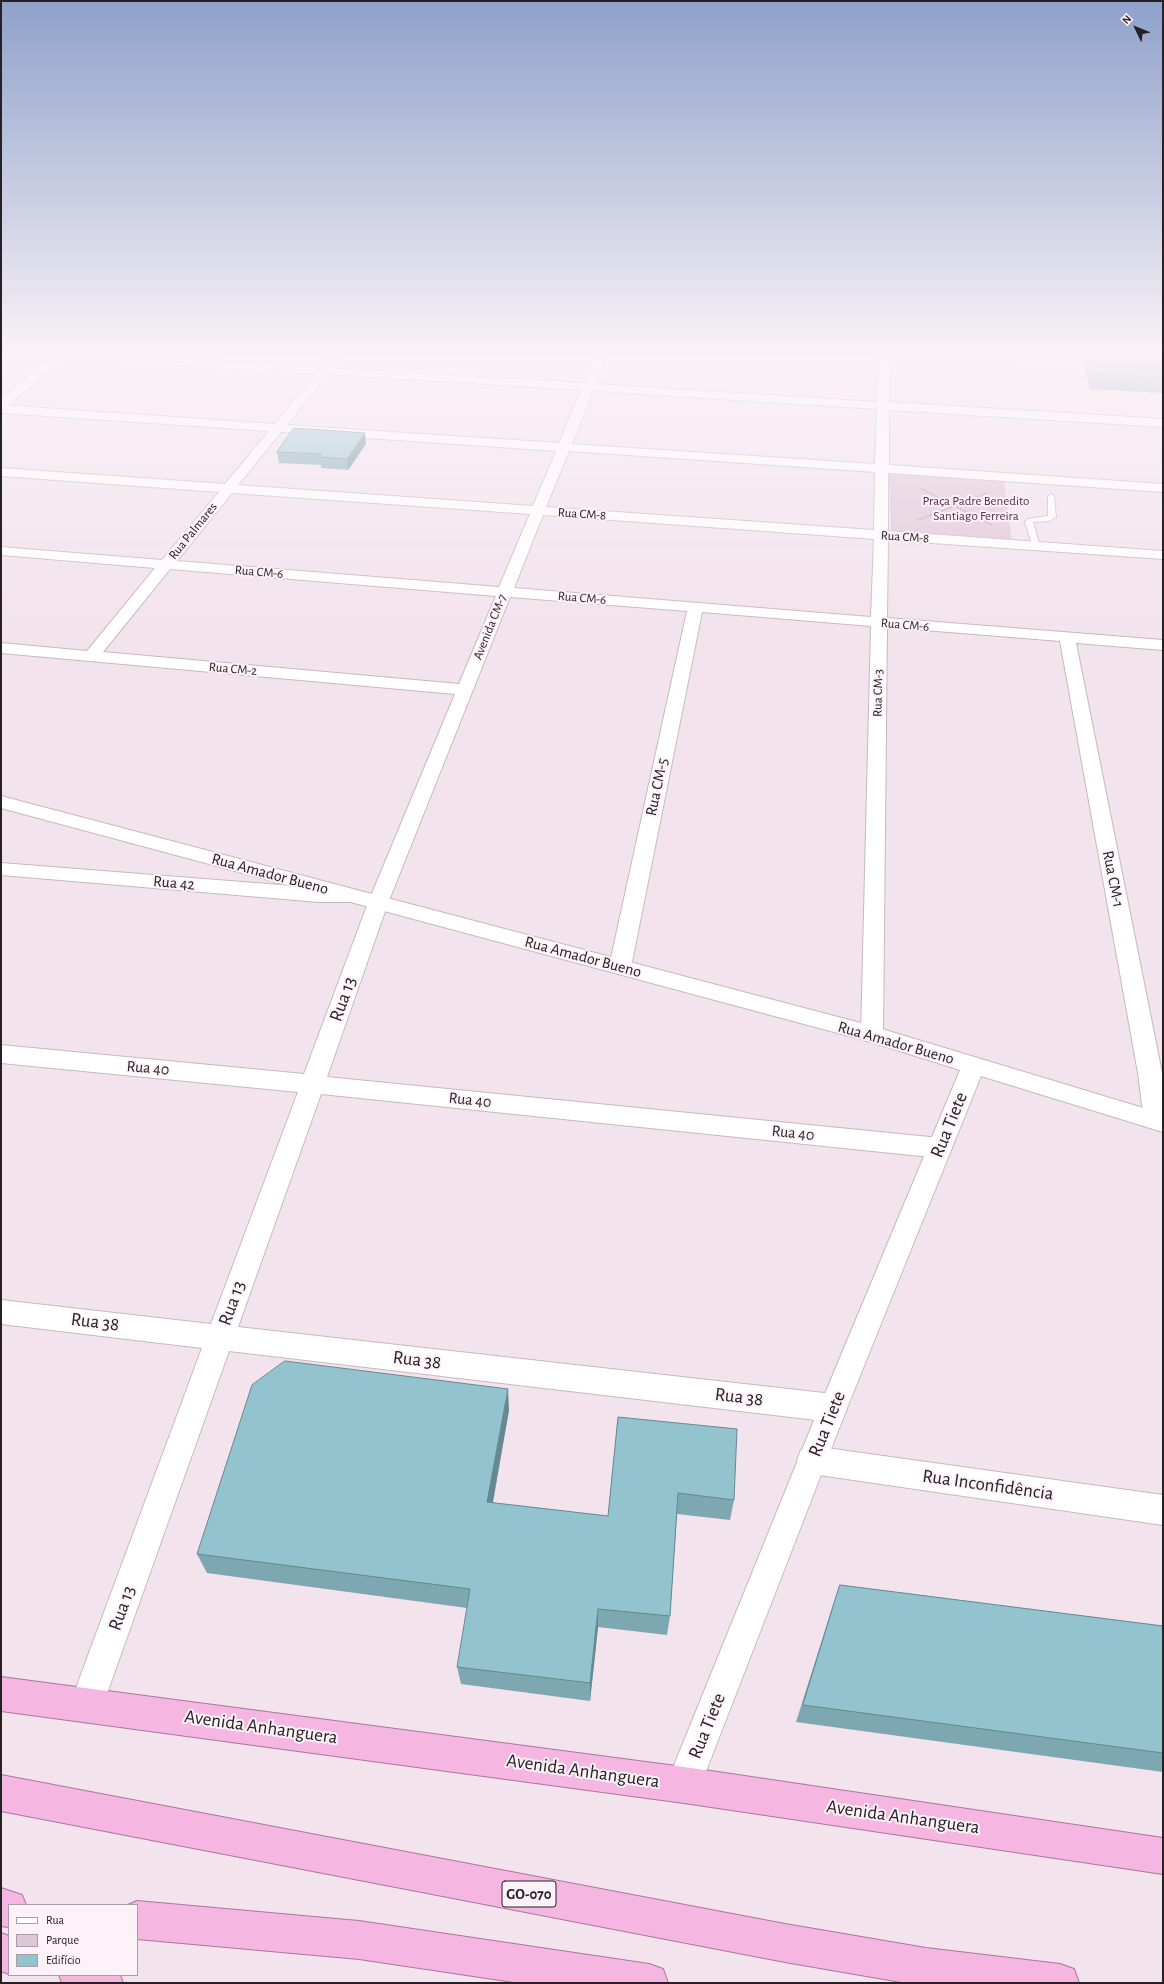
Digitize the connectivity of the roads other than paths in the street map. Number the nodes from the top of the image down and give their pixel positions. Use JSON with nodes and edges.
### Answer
{"nodes":[{"id":1,"x":265,"y":444,"type":"edge"},
{"id":2,"x":513,"y":444,"type":"edge"},
{"id":3,"x":565,"y":444,"type":"edge"},
{"id":4,"x":882,"y":444,"type":"edge"},
{"id":5,"x":564,"y":447,"type":"junction"},
{"id":6,"x":882,"y":469,"type":"junction"},
{"id":7,"x":1,"y":472,"type":"edge"},
{"id":8,"x":228,"y":488,"type":"junction"},
{"id":9,"x":1163,"y":488,"type":"edge"},
{"id":10,"x":1051,"y":496,"type":"dead end"},
{"id":11,"x":538,"y":510,"type":"junction"},
{"id":12,"x":880,"y":535,"type":"junction"},
{"id":13,"x":1034,"y":546,"type":"junction"},
{"id":14,"x":1,"y":551,"type":"edge"},
{"id":15,"x":1163,"y":555,"type":"edge"},
{"id":16,"x":166,"y":565,"type":"junction"},
{"id":17,"x":505,"y":592,"type":"junction"},
{"id":18,"x":695,"y":608,"type":"junction"},
{"id":19,"x":879,"y":622,"type":"junction"},
{"id":20,"x":1067,"y":638,"type":"junction"},
{"id":21,"x":1163,"y":646,"type":"edge"},
{"id":22,"x":1,"y":648,"type":"edge"},
{"id":23,"x":91,"y":656,"type":"junction"},
{"id":24,"x":465,"y":690,"type":"junction"},
{"id":25,"x":1,"y":802,"type":"edge"},
{"id":26,"x":1,"y":870,"type":"edge"},
{"id":27,"x":348,"y":895,"type":"junction"},
{"id":28,"x":378,"y":903,"type":"junction"},
{"id":29,"x":620,"y":967,"type":"junction"},
{"id":30,"x":872,"y":1034,"type":"junction"},
{"id":31,"x":1,"y":1054,"type":"edge"},
{"id":32,"x":973,"y":1066,"type":"junction"},
{"id":33,"x":312,"y":1084,"type":"junction"},
{"id":34,"x":1159,"y":1121,"type":"edge"},
{"id":35,"x":940,"y":1148,"type":"junction"},
{"id":36,"x":1,"y":1312,"type":"edge"},
{"id":37,"x":220,"y":1337,"type":"junction"},
{"id":38,"x":833,"y":1408,"type":"junction"},
{"id":39,"x":812,"y":1460,"type":"junction"},
{"id":40,"x":1163,"y":1510,"type":"edge"},
{"id":41,"x":1,"y":1694,"type":"edge"},
{"id":42,"x":87,"y":1704,"type":"junction"},
{"id":43,"x":684,"y":1785,"type":"junction"},
{"id":44,"x":1,"y":1793,"type":"edge"},
{"id":45,"x":1163,"y":1856,"type":"edge"},
{"id":46,"x":138,"y":1920,"type":"edge"},
{"id":47,"x":81,"y":1976,"type":"edge"},
{"id":48,"x":104,"y":1983,"type":"edge"},
{"id":49,"x":649,"y":1983,"type":"edge"},
{"id":50,"x":1060,"y":1983,"type":"edge"}],
"edges":[{"from":1,"to":8,"type":"street","name":"Rua Palmares"},
{"from":2,"to":5,"type":"street"},
{"from":3,"to":5,"type":"street","name":"Avenida CM-7"},
{"from":4,"to":6,"type":"street","name":"Rua CM-3"},
{"from":5,"to":6,"type":"street"},
{"from":5,"to":11,"type":"street","name":"Avenida CM-7"},
{"from":6,"to":9,"type":"street"},
{"from":6,"to":12,"type":"street","name":"Rua CM-3"},
{"from":7,"to":8,"type":"street","name":"Rua CM-8"},
{"from":8,"to":11,"type":"street","name":"Rua CM-8"},
{"from":8,"to":16,"type":"street","name":"Rua Palmares"},
{"from":10,"to":13,"type":"lane"},
{"from":11,"to":12,"type":"street","name":"Rua CM-8"},
{"from":11,"to":17,"type":"street","name":"Avenida CM-7"},
{"from":12,"to":13,"type":"street","name":"Rua CM-8"},
{"from":12,"to":19,"type":"street","name":"Rua CM-3"},
{"from":13,"to":15,"type":"street","name":"Rua CM-8"},
{"from":14,"to":16,"type":"street","name":"Rua CM-6"},
{"from":16,"to":17,"type":"street","name":"Rua CM-6"},
{"from":16,"to":23,"type":"street","name":"Rua Palmares"},
{"from":17,"to":18,"type":"street","name":"Rua CM-6"},
{"from":17,"to":24,"type":"street","name":"Avenida CM-7"},
{"from":18,"to":19,"type":"street","name":"Rua CM-6"},
{"from":18,"to":29,"type":"street","name":"Rua CM-5"},
{"from":19,"to":20,"type":"street","name":"Rua CM-6"},
{"from":19,"to":30,"type":"street","name":"Rua CM-3"},
{"from":20,"to":21,"type":"street","name":"Rua CM-6"},
{"from":20,"to":34,"type":"street","name":"Rua CM-1"},
{"from":22,"to":23,"type":"street","name":"Rua CM-2"},
{"from":23,"to":24,"type":"street","name":"Rua CM-2"},
{"from":24,"to":28,"type":"street","name":"Avenida CM-7"},
{"from":25,"to":27,"type":"street","name":"Rua Amador Bueno"},
{"from":26,"to":27,"type":"street","name":"Rua 42"},
{"from":27,"to":28,"type":"street","name":"Rua Amador Bueno"},
{"from":28,"to":29,"type":"street","name":"Rua Amador Bueno"},
{"from":28,"to":33,"type":"street","name":"Rua 13"},
{"from":29,"to":30,"type":"street","name":"Rua Amador Bueno"},
{"from":30,"to":32,"type":"street","name":"Rua Amador Bueno"},
{"from":31,"to":33,"type":"street","name":"Rua 40"},
{"from":32,"to":34,"type":"street","name":"Rua Amador Bueno"},
{"from":32,"to":35,"type":"street","name":"Rua Tiete"},
{"from":33,"to":35,"type":"street","name":"Rua 40"},
{"from":33,"to":37,"type":"street","name":"Rua 13"},
{"from":35,"to":38,"type":"street","name":"Rua Tiete"},
{"from":36,"to":37,"type":"street","name":"Rua 38"},
{"from":37,"to":38,"type":"street","name":"Rua 38"},
{"from":37,"to":42,"type":"street","name":"Rua 13"},
{"from":38,"to":39,"type":"street","name":"Rua Tiete"},
{"from":39,"to":40,"type":"street","name":"Rua Inconfidência"},
{"from":39,"to":43,"type":"street","name":"Rua Tiete"},
{"from":41,"to":42,"type":"highway","name":"Avenida Anhanguera"},
{"from":42,"to":43,"type":"highway","name":"Avenida Anhanguera"},
{"from":43,"to":45,"type":"highway","name":"Avenida Anhanguera"},
{"from":44,"to":50,"type":"highway","number":"GO-070"},
{"from":46,"to":49,"type":"highway"},
{"from":47,"to":48,"type":"highway"}]}
